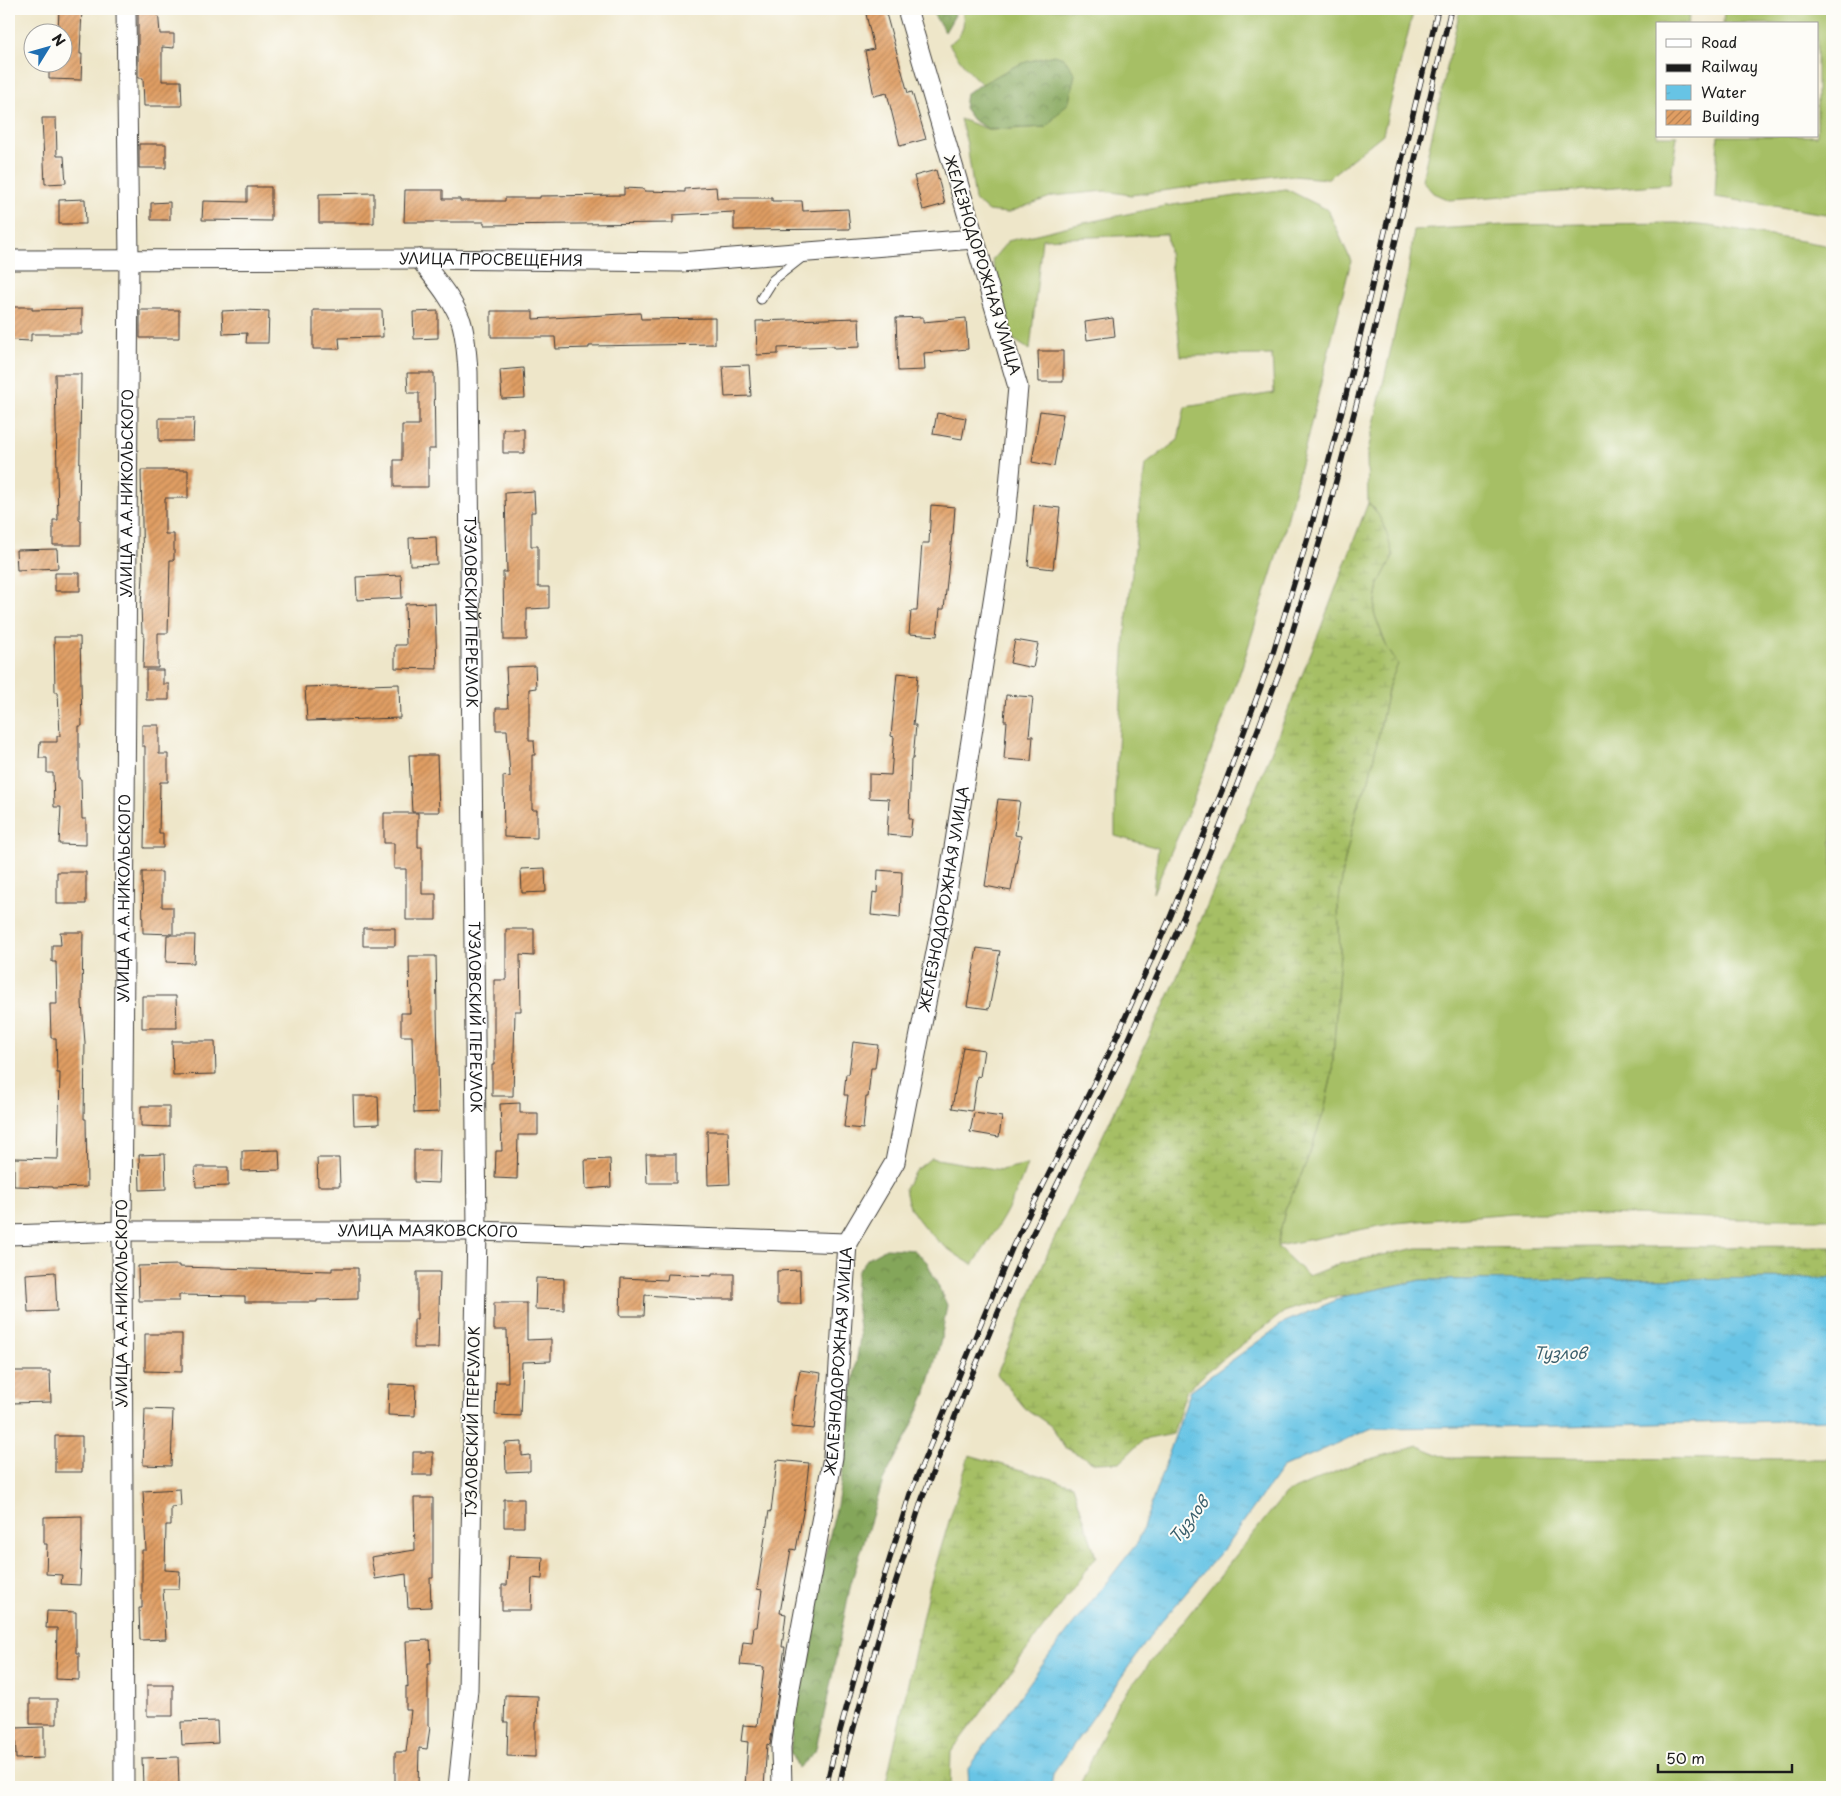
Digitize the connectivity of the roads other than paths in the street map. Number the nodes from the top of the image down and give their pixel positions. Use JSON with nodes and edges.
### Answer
{"nodes":[{"id":1,"x":126,"y":9,"type":"edge"},
{"id":2,"x":907,"y":9,"type":"edge"},
{"id":3,"x":974,"y":239,"type":"junction"},
{"id":4,"x":809,"y":252,"type":"junction"},
{"id":5,"x":129,"y":259,"type":"junction"},
{"id":6,"x":420,"y":259,"type":"junction"},
{"id":7,"x":9,"y":260,"type":"edge"},
{"id":8,"x":762,"y":298,"type":"dead end"},
{"id":9,"x":477,"y":1231,"type":"junction"},
{"id":10,"x":122,"y":1232,"type":"junction"},
{"id":11,"x":9,"y":1234,"type":"edge"},
{"id":12,"x":847,"y":1243,"type":"junction"},
{"id":13,"x":124,"y":1787,"type":"edge"},
{"id":14,"x":458,"y":1787,"type":"edge"},
{"id":15,"x":782,"y":1787,"type":"edge"}],
"edges":[{"from":1,"to":5,"type":"street","name":"УЛИЦА А.А.НИКОЛЬСКОГО"},
{"from":2,"to":3,"type":"street","name":"ЖЕЛЕЗНОДОРОЖНАЯ УЛИЦА"},
{"from":3,"to":4,"type":"street","name":"УЛИЦА ПРОСВЕЩЕНИЯ"},
{"from":3,"to":12,"type":"street","name":"ЖЕЛЕЗНОДОРОЖНАЯ УЛИЦА"},
{"from":4,"to":6,"type":"street","name":"УЛИЦА ПРОСВЕЩЕНИЯ"},
{"from":4,"to":8,"type":"lane"},
{"from":5,"to":6,"type":"street","name":"УЛИЦА ПРОСВЕЩЕНИЯ"},
{"from":5,"to":7,"type":"street","name":"УЛИЦА ПРОСВЕЩЕНИЯ"},
{"from":5,"to":10,"type":"street","name":"УЛИЦА А.А.НИКОЛЬСКОГО"},
{"from":6,"to":9,"type":"street","name":"ТУЗЛОВСКИЙ ПЕРЕУЛОК"},
{"from":9,"to":10,"type":"street","name":"УЛИЦА МАЯКОВСКОГО"},
{"from":9,"to":12,"type":"street","name":"УЛИЦА МАЯКОВСКОГО"},
{"from":9,"to":14,"type":"street","name":"ТУЗЛОВСКИЙ ПЕРЕУЛОК"},
{"from":10,"to":11,"type":"street","name":"УЛИЦА МАЯКОВСКОГО"},
{"from":10,"to":13,"type":"street","name":"УЛИЦА А.А.НИКОЛЬСКОГО"},
{"from":12,"to":15,"type":"street","name":"ЖЕЛЕЗНОДОРОЖНАЯ УЛИЦА"}]}
